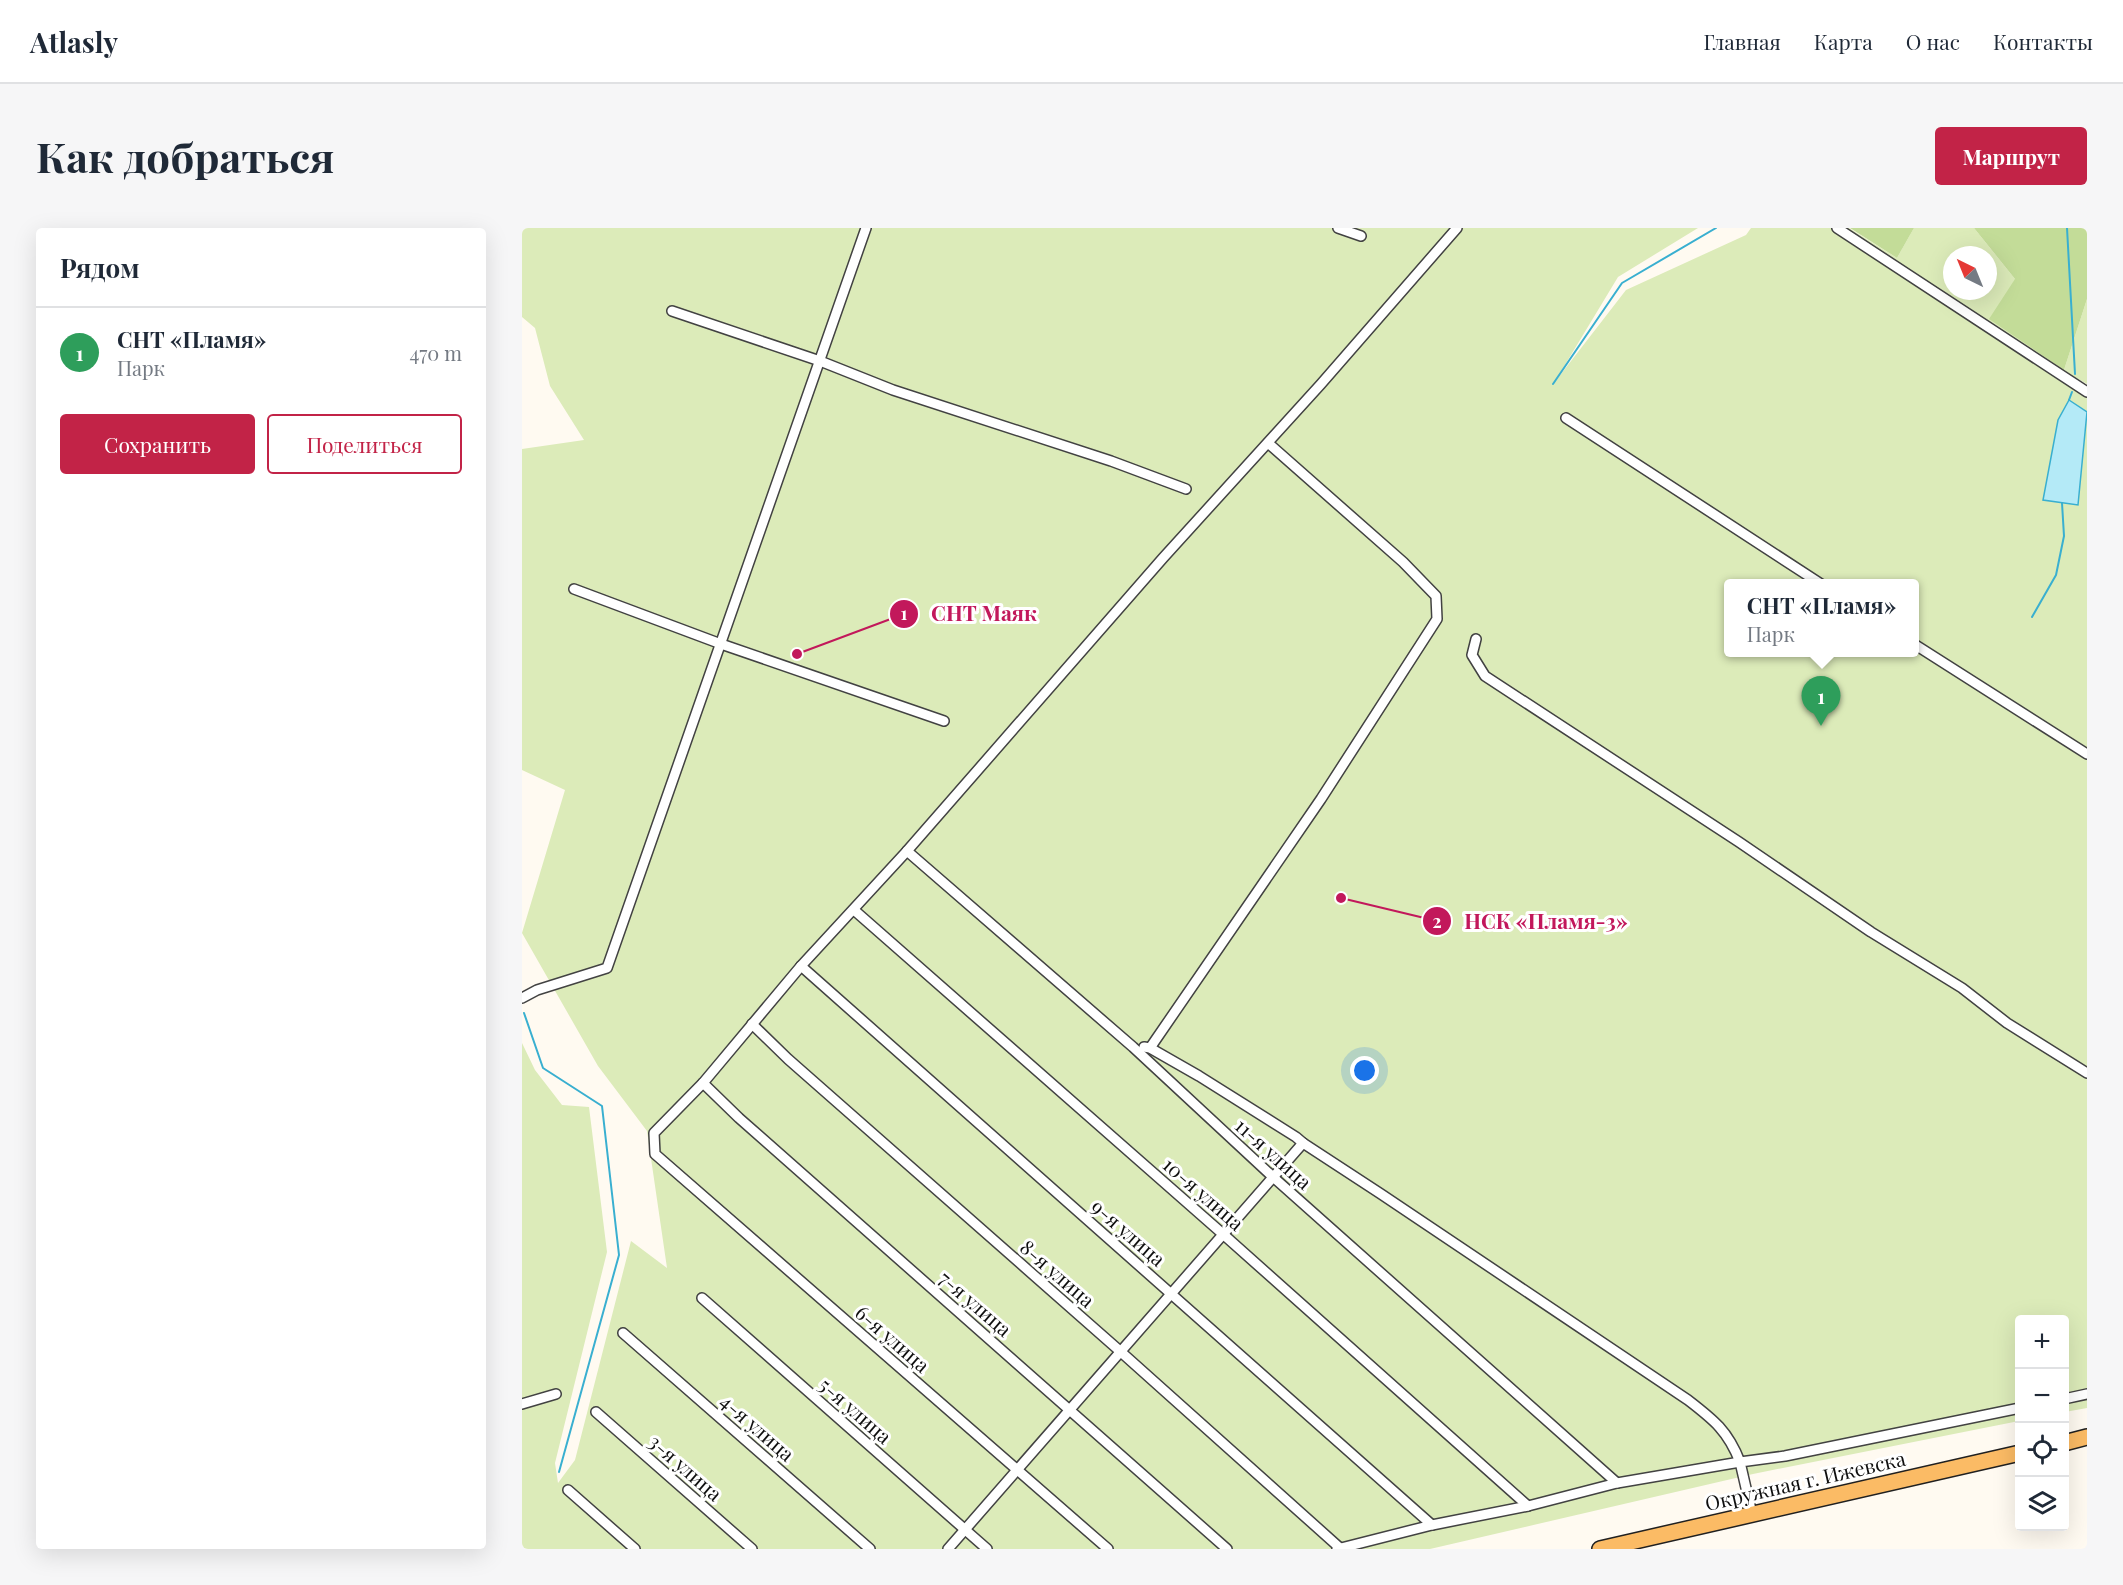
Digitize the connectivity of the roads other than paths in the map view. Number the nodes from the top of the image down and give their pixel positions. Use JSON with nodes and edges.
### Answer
{"nodes":[{"id":1,"x":866,"y":228,"type":"edge"},
{"id":2,"x":1338,"y":228,"type":"edge"},
{"id":3,"x":1457,"y":228,"type":"edge"},
{"id":4,"x":1837,"y":228,"type":"edge"},
{"id":5,"x":1361,"y":236,"type":"dead end"},
{"id":6,"x":672,"y":311,"type":"dead end"},
{"id":7,"x":820,"y":361,"type":"junction"},
{"id":8,"x":2087,"y":392,"type":"edge"},
{"id":9,"x":1566,"y":418,"type":"dead end"},
{"id":10,"x":1268,"y":443,"type":"junction"},
{"id":11,"x":1186,"y":489,"type":"dead end"},
{"id":12,"x":1813,"y":579,"type":"edge"},
{"id":13,"x":574,"y":589,"type":"dead end"},
{"id":14,"x":1476,"y":639,"type":"dead end"},
{"id":15,"x":721,"y":644,"type":"junction"},
{"id":16,"x":1919,"y":647,"type":"edge"},
{"id":17,"x":944,"y":721,"type":"dead end"},
{"id":18,"x":2087,"y":754,"type":"edge"},
{"id":19,"x":907,"y":850,"type":"junction"},
{"id":20,"x":854,"y":910,"type":"junction"},
{"id":21,"x":801,"y":966,"type":"junction"},
{"id":22,"x":522,"y":998,"type":"edge"},
{"id":23,"x":752,"y":1024,"type":"junction"},
{"id":24,"x":1133,"y":1047,"type":"junction"},
{"id":25,"x":1150,"y":1048,"type":"junction"},
{"id":26,"x":2087,"y":1073,"type":"edge"},
{"id":27,"x":703,"y":1083,"type":"junction"},
{"id":28,"x":1303,"y":1143,"type":"junction"},
{"id":29,"x":1273,"y":1177,"type":"junction"},
{"id":30,"x":1224,"y":1235,"type":"junction"},
{"id":31,"x":1172,"y":1293,"type":"junction"},
{"id":32,"x":702,"y":1298,"type":"dead end"},
{"id":33,"x":624,"y":1333,"type":"dead end"},
{"id":34,"x":1121,"y":1352,"type":"junction"},
{"id":35,"x":556,"y":1394,"type":"dead end"},
{"id":36,"x":2087,"y":1394,"type":"edge"},
{"id":37,"x":2069,"y":1398,"type":"edge"},
{"id":38,"x":522,"y":1404,"type":"edge"},
{"id":39,"x":1069,"y":1409,"type":"junction"},
{"id":40,"x":2015,"y":1409,"type":"edge"},
{"id":41,"x":596,"y":1412,"type":"dead end"},
{"id":42,"x":2087,"y":1437,"type":"edge"},
{"id":43,"x":2069,"y":1442,"type":"edge"},
{"id":44,"x":2015,"y":1454,"type":"edge"},
{"id":45,"x":1740,"y":1462,"type":"junction"},
{"id":46,"x":1015,"y":1470,"type":"junction"},
{"id":47,"x":1617,"y":1483,"type":"junction"},
{"id":48,"x":568,"y":1490,"type":"dead end"},
{"id":49,"x":1528,"y":1506,"type":"junction"},
{"id":50,"x":1752,"y":1514,"type":"junction"},
{"id":51,"x":1432,"y":1524,"type":"junction"},
{"id":52,"x":965,"y":1529,"type":"junction"},
{"id":53,"x":634,"y":1549,"type":"edge"},
{"id":54,"x":752,"y":1549,"type":"edge"},
{"id":55,"x":870,"y":1549,"type":"edge"},
{"id":56,"x":948,"y":1549,"type":"edge"},
{"id":57,"x":987,"y":1549,"type":"edge"},
{"id":58,"x":1108,"y":1549,"type":"edge"},
{"id":59,"x":1227,"y":1549,"type":"edge"},
{"id":60,"x":1338,"y":1549,"type":"edge"},
{"id":61,"x":1600,"y":1549,"type":"edge"}],
"edges":[{"from":1,"to":7,"type":"street"},
{"from":2,"to":5,"type":"street"},
{"from":3,"to":10,"type":"street"},
{"from":4,"to":8,"type":"street"},
{"from":6,"to":7,"type":"street"},
{"from":7,"to":11,"type":"street"},
{"from":7,"to":15,"type":"street"},
{"from":9,"to":12,"type":"street"},
{"from":10,"to":19,"type":"street"},
{"from":10,"to":25,"type":"street"},
{"from":13,"to":15,"type":"street"},
{"from":14,"to":26,"type":"street"},
{"from":15,"to":17,"type":"street"},
{"from":15,"to":22,"type":"street"},
{"from":16,"to":18,"type":"street"},
{"from":19,"to":20,"type":"street"},
{"from":19,"to":24,"type":"street","name":"11-я улица"},
{"from":20,"to":21,"type":"street"},
{"from":20,"to":30,"type":"street","name":"10-я улица"},
{"from":21,"to":23,"type":"street"},
{"from":21,"to":31,"type":"street","name":"9-я улица"},
{"from":23,"to":27,"type":"street"},
{"from":23,"to":34,"type":"street","name":"8-я улица"},
{"from":24,"to":25,"type":"street"},
{"from":24,"to":29,"type":"street","name":"11-я улица"},
{"from":25,"to":28,"type":"street"},
{"from":27,"to":39,"type":"street","name":"7-я улица"},
{"from":27,"to":46,"type":"street","name":"6-я улица"},
{"from":28,"to":29,"type":"street"},
{"from":28,"to":45,"type":"street"},
{"from":29,"to":30,"type":"street"},
{"from":29,"to":47,"type":"street","name":"11-я улица"},
{"from":30,"to":31,"type":"street"},
{"from":30,"to":49,"type":"street","name":"10-я улица"},
{"from":31,"to":34,"type":"street"},
{"from":31,"to":51,"type":"street","name":"9-я улица"},
{"from":32,"to":52,"type":"street","name":"5-я улица"},
{"from":33,"to":55,"type":"street","name":"4-я улица"},
{"from":34,"to":39,"type":"street"},
{"from":34,"to":60,"type":"street","name":"8-я улица"},
{"from":35,"to":38,"type":"street"},
{"from":36,"to":37,"type":"street"},
{"from":39,"to":46,"type":"street"},
{"from":39,"to":59,"type":"street","name":"7-я улица"},
{"from":40,"to":45,"type":"street"},
{"from":41,"to":54,"type":"street","name":"3-я улица"},
{"from":42,"to":43,"type":"main road"},
{"from":44,"to":50,"type":"main road","name":"Окружная г. Ижевска"},
{"from":45,"to":47,"type":"street"},
{"from":45,"to":50,"type":"street"},
{"from":46,"to":52,"type":"street"},
{"from":46,"to":58,"type":"street","name":"6-я улица"},
{"from":47,"to":49,"type":"street"},
{"from":48,"to":53,"type":"street"},
{"from":49,"to":51,"type":"street"},
{"from":50,"to":61,"type":"main road","name":"Окружная г. Ижевска"},
{"from":51,"to":60,"type":"street"},
{"from":52,"to":56,"type":"street"},
{"from":52,"to":57,"type":"street","name":"5-я улица"}]}
